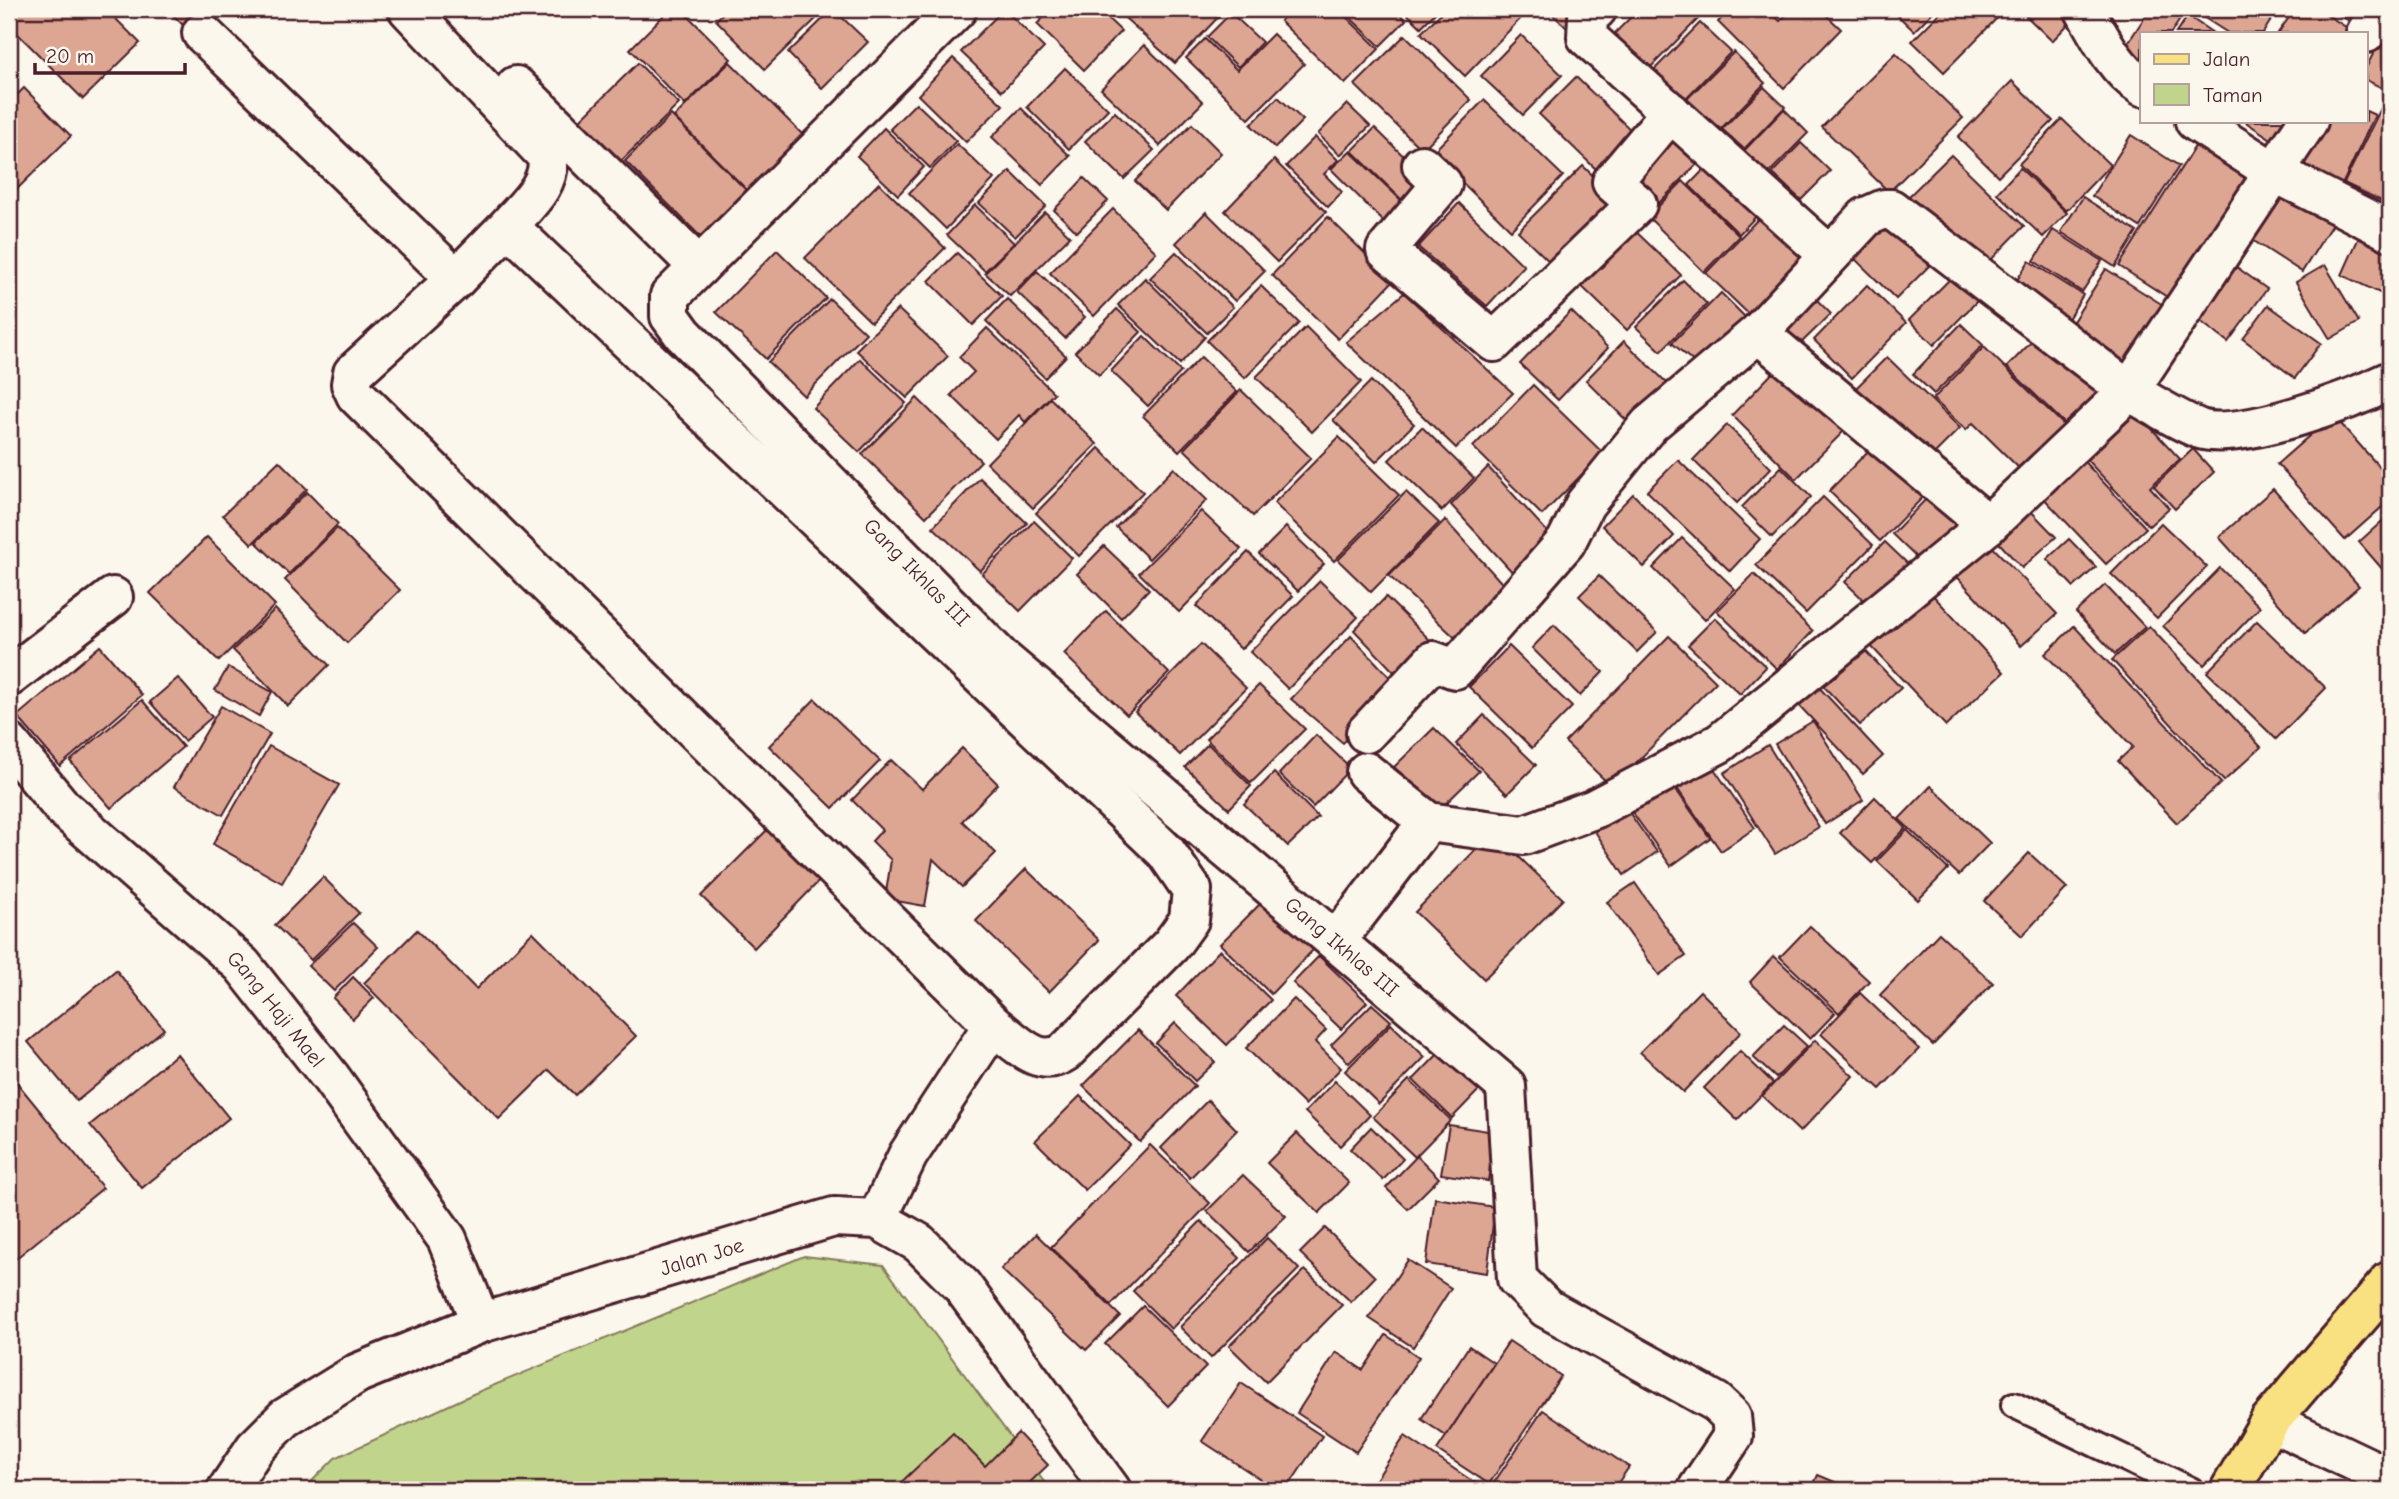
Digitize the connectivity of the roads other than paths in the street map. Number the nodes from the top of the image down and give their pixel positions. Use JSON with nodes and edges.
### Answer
{"nodes":[{"id":1,"x":408,"y":9,"type":"edge"},
{"id":2,"x":439,"y":9,"type":"edge"},
{"id":3,"x":957,"y":9,"type":"edge"},
{"id":4,"x":1597,"y":9,"type":"edge"},
{"id":5,"x":2084,"y":9,"type":"edge"},
{"id":6,"x":2380,"y":9,"type":"edge"},
{"id":7,"x":2367,"y":32,"type":"edge"},
{"id":8,"x":202,"y":33,"type":"dead end"},
{"id":9,"x":2140,"y":85,"type":"edge"},
{"id":10,"x":1671,"y":112,"type":"junction"},
{"id":11,"x":2197,"y":122,"type":"edge"},
{"id":12,"x":2307,"y":122,"type":"edge"},
{"id":13,"x":1423,"y":165,"type":"dead end"},
{"id":14,"x":2274,"y":172,"type":"junction"},
{"id":15,"x":508,"y":226,"type":"junction"},
{"id":16,"x":2390,"y":231,"type":"edge"},
{"id":17,"x":1829,"y":256,"type":"junction"},
{"id":18,"x":699,"y":267,"type":"junction"},
{"id":19,"x":456,"y":279,"type":"junction"},
{"id":20,"x":1758,"y":333,"type":"junction"},
{"id":21,"x":2390,"y":381,"type":"edge"},
{"id":22,"x":2129,"y":391,"type":"junction"},
{"id":23,"x":1988,"y":525,"type":"junction"},
{"id":24,"x":113,"y":597,"type":"dead end"},
{"id":25,"x":9,"y":677,"type":"edge"},
{"id":26,"x":1366,"y":733,"type":"dead end"},
{"id":27,"x":9,"y":743,"type":"edge"},
{"id":28,"x":1366,"y":772,"type":"dead end"},
{"id":29,"x":1428,"y":822,"type":"junction"},
{"id":30,"x":1336,"y":942,"type":"junction"},
{"id":31,"x":993,"y":1025,"type":"junction"},
{"id":32,"x":877,"y":1219,"type":"junction"},
{"id":33,"x":2390,"y":1281,"type":"edge"},
{"id":34,"x":481,"y":1324,"type":"junction"},
{"id":35,"x":2014,"y":1405,"type":"dead end"},
{"id":36,"x":2270,"y":1421,"type":"junction"},
{"id":37,"x":2390,"y":1478,"type":"edge"},
{"id":38,"x":1104,"y":1488,"type":"edge"},
{"id":39,"x":227,"y":1490,"type":"edge"},
{"id":40,"x":1697,"y":1490,"type":"edge"},
{"id":41,"x":2192,"y":1490,"type":"edge"},
{"id":42,"x":2230,"y":1490,"type":"edge"}],
"edges":[{"from":1,"to":15,"type":"street"},
{"from":2,"to":18,"type":"street"},
{"from":3,"to":18,"type":"street","name":"Gang Ikhlas III"},
{"from":4,"to":10,"type":"street"},
{"from":5,"to":9,"type":"street"},
{"from":6,"to":7,"type":"street"},
{"from":8,"to":19,"type":"street"},
{"from":10,"to":13,"type":"street"},
{"from":10,"to":17,"type":"street"},
{"from":11,"to":14,"type":"street"},
{"from":12,"to":14,"type":"street"},
{"from":14,"to":16,"type":"street"},
{"from":14,"to":22,"type":"street"},
{"from":15,"to":19,"type":"street"},
{"from":15,"to":31,"type":"street"},
{"from":17,"to":20,"type":"street"},
{"from":17,"to":22,"type":"street"},
{"from":18,"to":30,"type":"street","name":"Gang Ikhlas III"},
{"from":19,"to":31,"type":"street"},
{"from":20,"to":23,"type":"street"},
{"from":20,"to":26,"type":"street"},
{"from":21,"to":22,"type":"street"},
{"from":22,"to":23,"type":"street"},
{"from":23,"to":29,"type":"street"},
{"from":24,"to":25,"type":"street"},
{"from":27,"to":34,"type":"street","name":"Gang Haji Mael"},
{"from":28,"to":29,"type":"street"},
{"from":29,"to":30,"type":"street"},
{"from":30,"to":40,"type":"street","name":"Gang Ikhlas III"},
{"from":31,"to":32,"type":"street"},
{"from":32,"to":34,"type":"street","name":"Jalan Joe"},
{"from":32,"to":38,"type":"street","name":"Jalan Joe"},
{"from":33,"to":36,"type":"main road"},
{"from":34,"to":39,"type":"street","name":"Jalan Joe"},
{"from":35,"to":41,"type":"lane"},
{"from":36,"to":37,"type":"street"},
{"from":36,"to":42,"type":"main road"}]}
